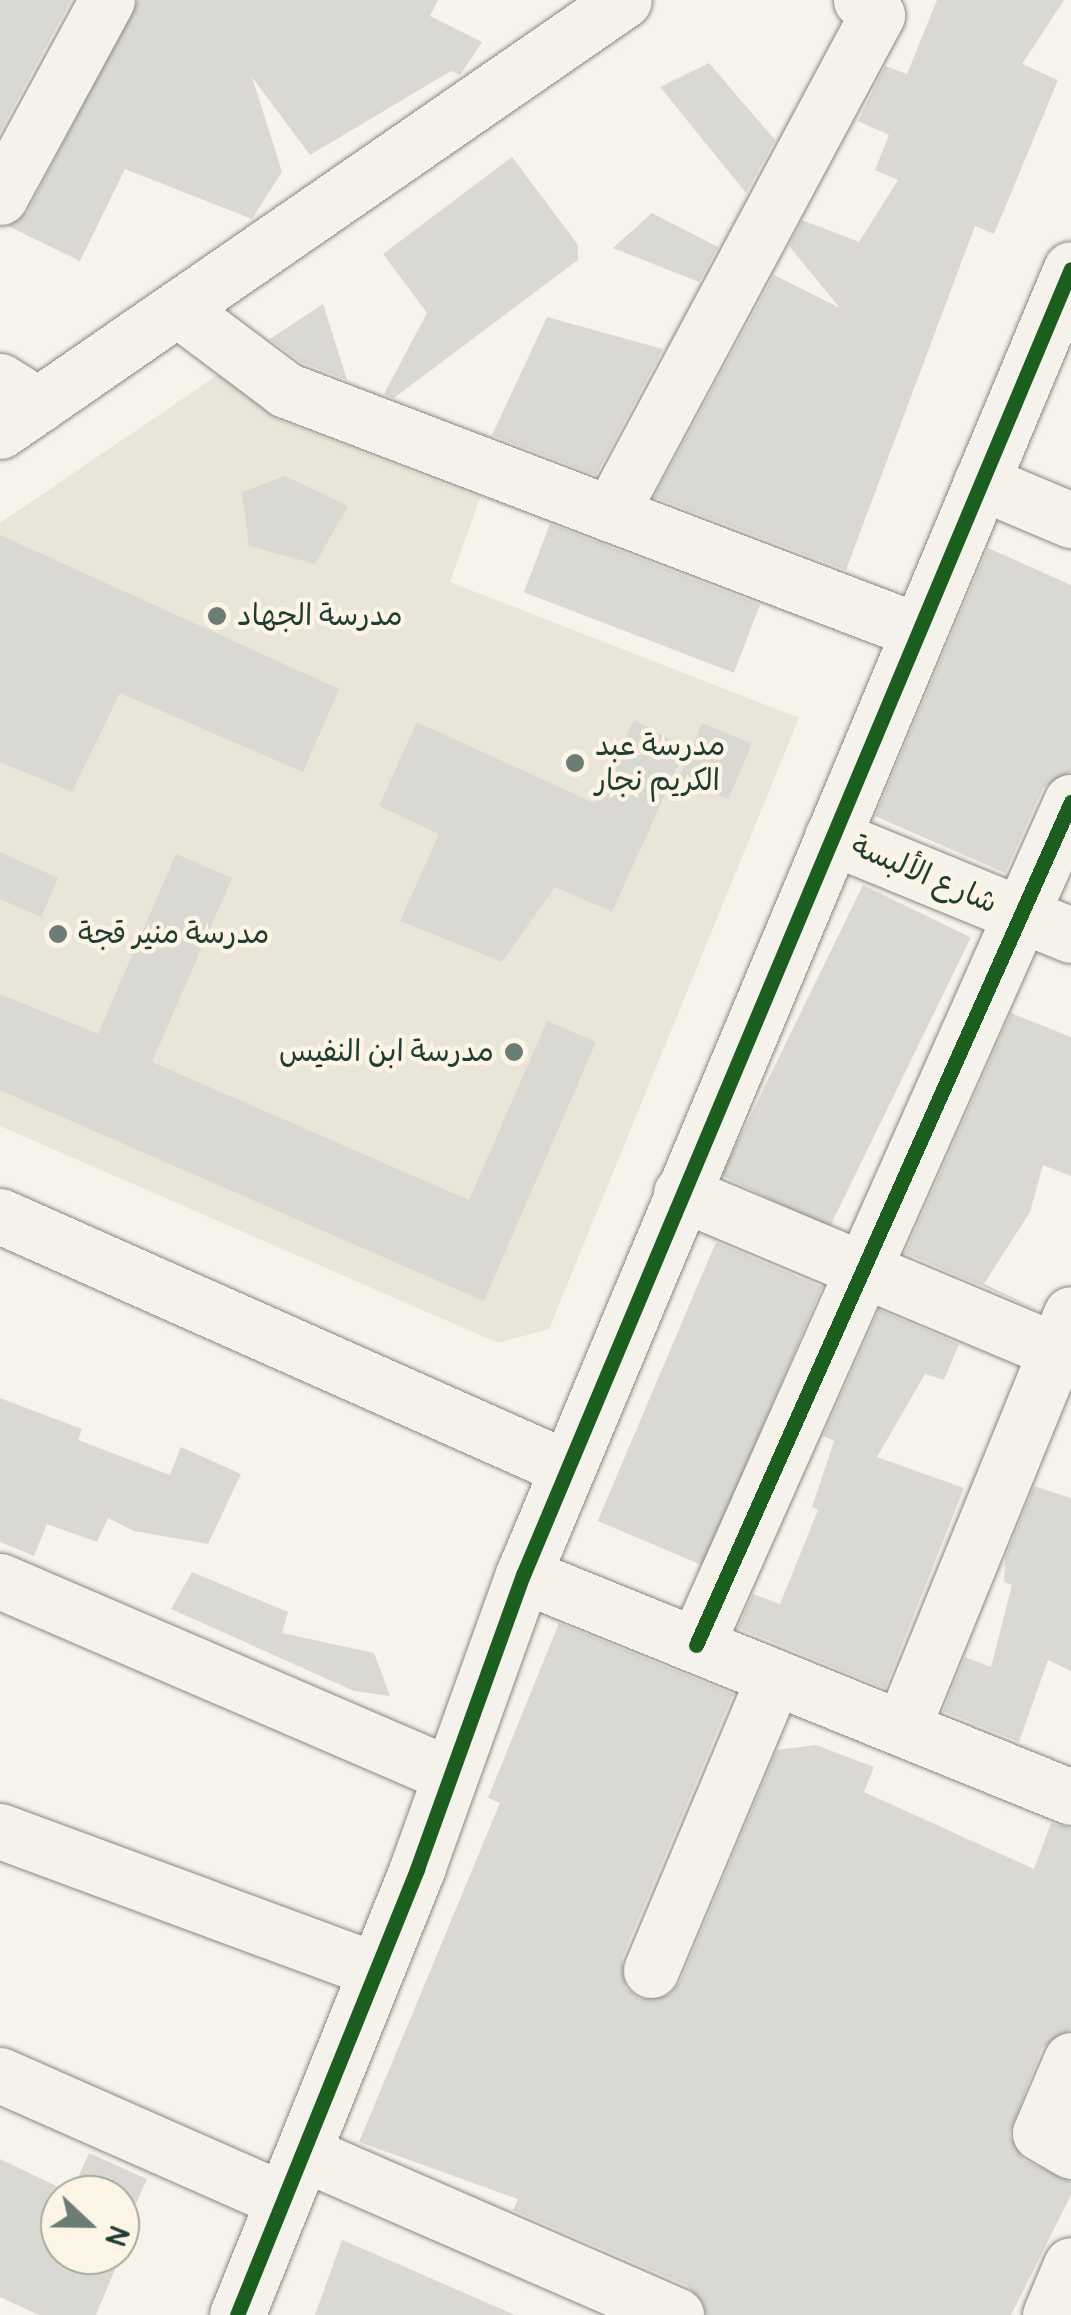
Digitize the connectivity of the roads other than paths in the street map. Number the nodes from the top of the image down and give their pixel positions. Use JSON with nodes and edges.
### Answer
{"nodes":[{"id":1,"x":107,"y":0,"type":"edge"},
{"id":2,"x":624,"y":0,"type":"edge"},
{"id":3,"x":862,"y":0,"type":"edge"},
{"id":4,"x":0,"y":197,"type":"edge"},
{"id":5,"x":1071,"y":269,"type":"edge"},
{"id":6,"x":178,"y":308,"type":"junction"},
{"id":7,"x":13,"y":406,"type":"edge"},
{"id":8,"x":981,"y":482,"type":"junction"},
{"id":9,"x":610,"y":514,"type":"junction"},
{"id":10,"x":1071,"y":520,"type":"edge"},
{"id":11,"x":918,"y":630,"type":"junction"},
{"id":12,"x":1071,"y":802,"type":"edge"},
{"id":13,"x":832,"y":836,"type":"junction"},
{"id":14,"x":1020,"y":915,"type":"junction"},
{"id":15,"x":1071,"y":935,"type":"edge"},
{"id":16,"x":681,"y":1192,"type":"junction"},
{"id":17,"x":0,"y":1216,"type":"edge"},
{"id":18,"x":863,"y":1270,"type":"junction"},
{"id":19,"x":1066,"y":1340,"type":"edge"},
{"id":20,"x":567,"y":1468,"type":"junction"},
{"id":21,"x":523,"y":1575,"type":"junction"},
{"id":22,"x":0,"y":1581,"type":"edge"},
{"id":23,"x":696,"y":1645,"type":"junction"},
{"id":24,"x":774,"y":1676,"type":"junction"},
{"id":25,"x":902,"y":1728,"type":"junction"},
{"id":26,"x":446,"y":1773,"type":"junction"},
{"id":27,"x":1071,"y":1797,"type":"edge"},
{"id":28,"x":0,"y":1832,"type":"edge"},
{"id":29,"x":371,"y":1968,"type":"junction"},
{"id":30,"x":650,"y":1970,"type":"dead end"},
{"id":31,"x":1071,"y":2060,"type":"edge"},
{"id":32,"x":0,"y":2076,"type":"edge"},
{"id":33,"x":1071,"y":2151,"type":"edge"},
{"id":34,"x":292,"y":2176,"type":"junction"},
{"id":35,"x":1071,"y":2265,"type":"edge"},
{"id":36,"x":237,"y":2315,"type":"edge"},
{"id":37,"x":676,"y":2315,"type":"edge"},
{"id":38,"x":1050,"y":2315,"type":"edge"}],
"edges":[{"from":1,"to":4,"type":"street"},
{"from":2,"to":6,"type":"street"},
{"from":3,"to":9,"type":"street"},
{"from":5,"to":8,"type":"street"},
{"from":6,"to":7,"type":"street"},
{"from":6,"to":9,"type":"street"},
{"from":8,"to":10,"type":"street"},
{"from":8,"to":11,"type":"street"},
{"from":9,"to":11,"type":"street"},
{"from":11,"to":13,"type":"street"},
{"from":12,"to":14,"type":"street"},
{"from":13,"to":14,"type":"street","name":"شارع الألبسة"},
{"from":13,"to":16,"type":"street"},
{"from":14,"to":15,"type":"street","name":"شارع الألبسة"},
{"from":14,"to":18,"type":"street"},
{"from":16,"to":18,"type":"street"},
{"from":16,"to":20,"type":"street"},
{"from":17,"to":20,"type":"street"},
{"from":18,"to":19,"type":"street"},
{"from":18,"to":23,"type":"street"},
{"from":19,"to":25,"type":"street"},
{"from":20,"to":21,"type":"street"},
{"from":21,"to":23,"type":"street"},
{"from":21,"to":26,"type":"street"},
{"from":22,"to":26,"type":"street"},
{"from":23,"to":24,"type":"street"},
{"from":24,"to":25,"type":"street"},
{"from":24,"to":30,"type":"street"},
{"from":25,"to":27,"type":"street"},
{"from":26,"to":29,"type":"street"},
{"from":28,"to":29,"type":"street"},
{"from":29,"to":34,"type":"street"},
{"from":31,"to":33,"type":"street"},
{"from":32,"to":34,"type":"street"},
{"from":34,"to":36,"type":"street"},
{"from":34,"to":37,"type":"street"},
{"from":35,"to":38,"type":"street"}]}
